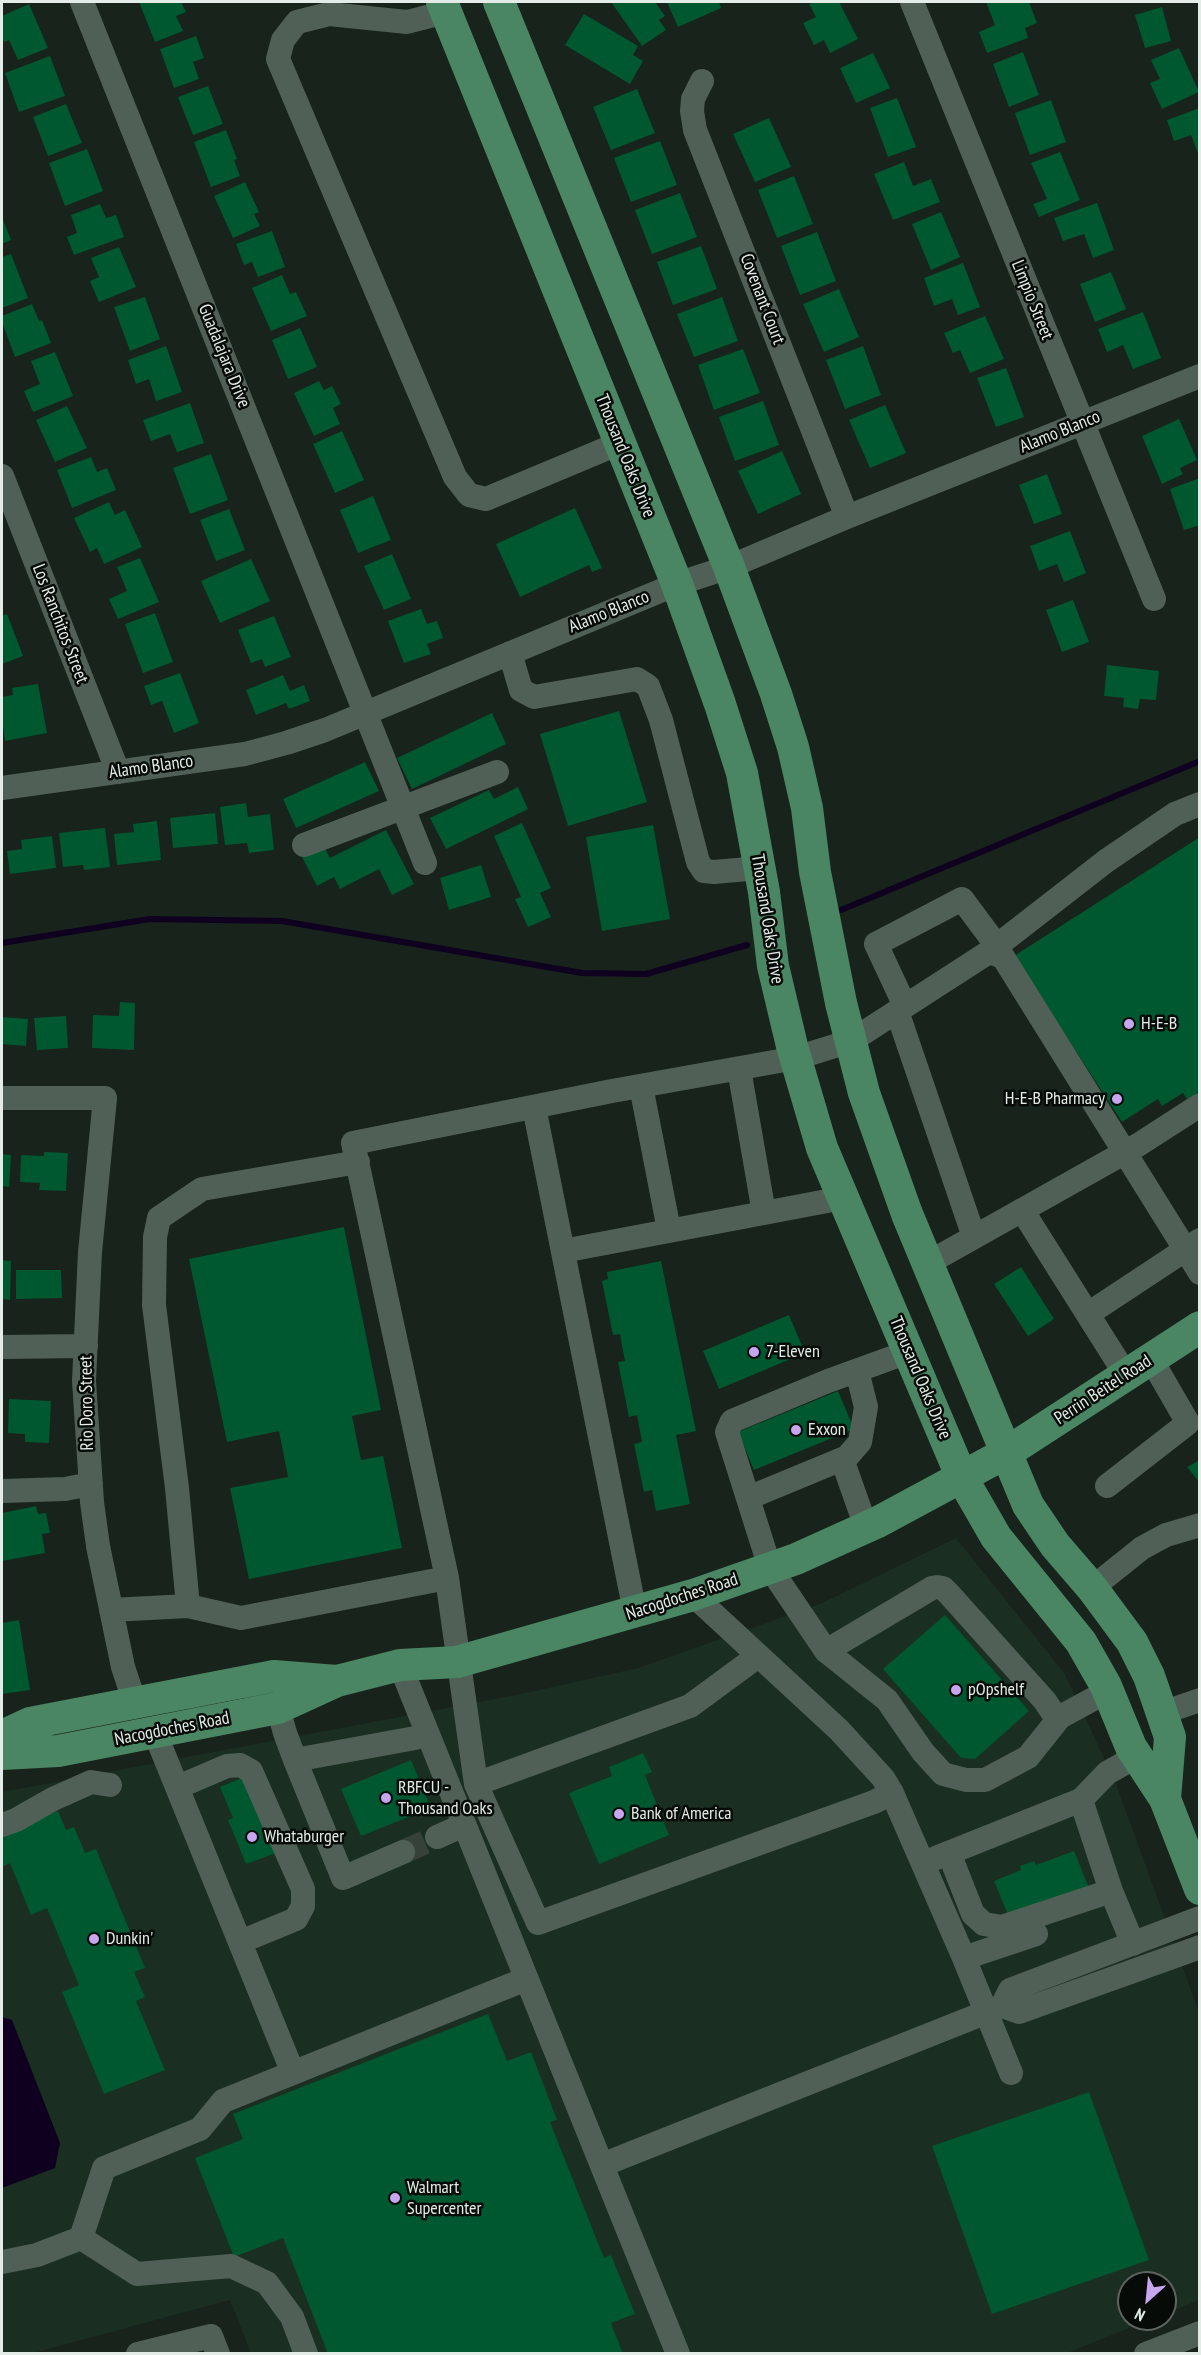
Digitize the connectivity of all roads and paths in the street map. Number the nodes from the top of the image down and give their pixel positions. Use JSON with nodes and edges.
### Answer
{"nodes":[{"id":1,"x":82,"y":2,"type":"edge"},
{"id":2,"x":499,"y":2,"type":"edge"},
{"id":3,"x":912,"y":2,"type":"edge"},
{"id":4,"x":444,"y":7,"type":"edge"},
{"id":5,"x":702,"y":81,"type":"dead end"},
{"id":6,"x":1200,"y":376,"type":"edge"},
{"id":7,"x":1082,"y":424,"type":"junction"},
{"id":8,"x":620,"y":442,"type":"junction"},
{"id":9,"x":2,"y":476,"type":"edge"},
{"id":10,"x":847,"y":517,"type":"junction"},
{"id":11,"x":729,"y":567,"type":"junction"},
{"id":12,"x":677,"y":584,"type":"junction"},
{"id":13,"x":1154,"y":599,"type":"dead end"},
{"id":14,"x":510,"y":653,"type":"junction"},
{"id":15,"x":366,"y":711,"type":"junction"},
{"id":16,"x":118,"y":771,"type":"junction"},
{"id":17,"x":497,"y":772,"type":"dead end"},
{"id":18,"x":2,"y":788,"type":"edge"},
{"id":19,"x":1200,"y":804,"type":"edge"},
{"id":20,"x":402,"y":806,"type":"junction"},
{"id":21,"x":304,"y":845,"type":"dead end"},
{"id":22,"x":425,"y":862,"type":"dead end"},
{"id":23,"x":759,"y":868,"type":"junction"},
{"id":24,"x":993,"y":949,"type":"junction"},
{"id":25,"x":901,"y":1009,"type":"junction"},
{"id":26,"x":851,"y":1041,"type":"junction"},
{"id":27,"x":796,"y":1058,"type":"junction"},
{"id":28,"x":739,"y":1069,"type":"junction"},
{"id":29,"x":641,"y":1086,"type":"junction"},
{"id":30,"x":2,"y":1098,"type":"edge"},
{"id":31,"x":1200,"y":1105,"type":"edge"},
{"id":32,"x":534,"y":1107,"type":"junction"},
{"id":33,"x":1123,"y":1153,"type":"junction"},
{"id":34,"x":358,"y":1162,"type":"junction"},
{"id":35,"x":843,"y":1198,"type":"junction"},
{"id":36,"x":1022,"y":1210,"type":"junction"},
{"id":37,"x":764,"y":1213,"type":"junction"},
{"id":38,"x":669,"y":1230,"type":"junction"},
{"id":39,"x":974,"y":1237,"type":"junction"},
{"id":40,"x":1192,"y":1245,"type":"edge"},
{"id":41,"x":563,"y":1251,"type":"junction"},
{"id":42,"x":928,"y":1263,"type":"junction"},
{"id":43,"x":1200,"y":1273,"type":"edge"},
{"id":44,"x":1088,"y":1314,"type":"junction"},
{"id":45,"x":1200,"y":1327,"type":"edge"},
{"id":46,"x":86,"y":1346,"type":"junction"},
{"id":47,"x":2,"y":1347,"type":"edge"},
{"id":48,"x":908,"y":1352,"type":"junction"},
{"id":49,"x":1138,"y":1367,"type":"junction"},
{"id":50,"x":857,"y":1371,"type":"junction"},
{"id":51,"x":1194,"y":1419,"type":"edge"},
{"id":52,"x":1006,"y":1453,"type":"junction"},
{"id":53,"x":842,"y":1460,"type":"junction"},
{"id":54,"x":962,"y":1478,"type":"junction"},
{"id":55,"x":91,"y":1484,"type":"junction"},
{"id":56,"x":1107,"y":1486,"type":"dead end"},
{"id":57,"x":2,"y":1491,"type":"edge"},
{"id":58,"x":748,"y":1498,"type":"junction"},
{"id":59,"x":1200,"y":1525,"type":"edge"},
{"id":60,"x":866,"y":1527,"type":"junction"},
{"id":61,"x":770,"y":1568,"type":"junction"},
{"id":62,"x":447,"y":1578,"type":"junction"},
{"id":63,"x":1092,"y":1588,"type":"junction"},
{"id":64,"x":693,"y":1595,"type":"junction"},
{"id":65,"x":188,"y":1606,"type":"junction"},
{"id":66,"x":111,"y":1610,"type":"junction"},
{"id":67,"x":635,"y":1612,"type":"junction"},
{"id":68,"x":826,"y":1651,"type":"junction"},
{"id":69,"x":758,"y":1656,"type":"junction"},
{"id":70,"x":457,"y":1662,"type":"junction"},
{"id":71,"x":400,"y":1665,"type":"junction"},
{"id":72,"x":337,"y":1681,"type":"junction"},
{"id":73,"x":1108,"y":1691,"type":"junction"},
{"id":74,"x":1200,"y":1700,"type":"edge"},
{"id":75,"x":135,"y":1703,"type":"junction"},
{"id":76,"x":278,"y":1708,"type":"junction"},
{"id":77,"x":1162,"y":1713,"type":"junction"},
{"id":78,"x":1060,"y":1717,"type":"junction"},
{"id":79,"x":155,"y":1733,"type":"junction"},
{"id":80,"x":427,"y":1733,"type":"junction"},
{"id":81,"x":2,"y":1736,"type":"edge"},
{"id":82,"x":2,"y":1754,"type":"edge"},
{"id":83,"x":1137,"y":1756,"type":"junction"},
{"id":84,"x":295,"y":1760,"type":"junction"},
{"id":85,"x":476,"y":1784,"type":"junction"},
{"id":86,"x":110,"y":1785,"type":"dead end"},
{"id":87,"x":178,"y":1787,"type":"junction"},
{"id":88,"x":892,"y":1793,"type":"junction"},
{"id":89,"x":1165,"y":1799,"type":"junction"},
{"id":90,"x":1081,"y":1800,"type":"junction"},
{"id":91,"x":2,"y":1825,"type":"edge"},
{"id":92,"x":464,"y":1825,"type":"junction"},
{"id":93,"x":437,"y":1837,"type":"tunnel mouth"},
{"id":94,"x":1191,"y":1843,"type":"edge"},
{"id":95,"x":403,"y":1852,"type":"tunnel mouth"},
{"id":96,"x":950,"y":1853,"type":"junction"},
{"id":97,"x":924,"y":1863,"type":"junction"},
{"id":98,"x":1200,"y":1889,"type":"edge"},
{"id":99,"x":1115,"y":1899,"type":"junction"},
{"id":100,"x":1200,"y":1918,"type":"edge"},
{"id":101,"x":240,"y":1942,"type":"junction"},
{"id":102,"x":1133,"y":1944,"type":"junction"},
{"id":103,"x":1200,"y":1947,"type":"edge"},
{"id":104,"x":964,"y":1958,"type":"junction"},
{"id":105,"x":526,"y":1979,"type":"junction"},
{"id":106,"x":994,"y":2008,"type":"junction"},
{"id":107,"x":293,"y":2073,"type":"junction"},
{"id":108,"x":1011,"y":2073,"type":"dead end"},
{"id":109,"x":602,"y":2165,"type":"junction"},
{"id":110,"x":81,"y":2238,"type":"junction"},
{"id":111,"x":2,"y":2262,"type":"edge"},
{"id":112,"x":1200,"y":2333,"type":"edge"},
{"id":113,"x":138,"y":2354,"type":"edge"},
{"id":114,"x":218,"y":2354,"type":"edge"},
{"id":115,"x":306,"y":2354,"type":"edge"},
{"id":116,"x":678,"y":2354,"type":"edge"},
{"id":117,"x":1146,"y":2354,"type":"edge"}],
"edges":[{"from":1,"to":15,"type":"street","name":"Guadalajara Drive"},
{"from":2,"to":11,"type":"main road","name":"Thousand Oaks Drive"},
{"from":3,"to":7,"type":"street","name":"Limpio Street"},
{"from":4,"to":8,"type":"main road","name":"Thousand Oaks Drive"},
{"from":4,"to":8,"type":"street"},
{"from":5,"to":10,"type":"street","name":"Covenant Court"},
{"from":6,"to":7,"type":"street","name":"Alamo Blanco"},
{"from":7,"to":10,"type":"street","name":"Alamo Blanco"},
{"from":7,"to":13,"type":"street","name":"Limpio Street"},
{"from":8,"to":12,"type":"main road","name":"Thousand Oaks Drive"},
{"from":9,"to":16,"type":"street","name":"Los Ranchitos Street"},
{"from":10,"to":11,"type":"street","name":"Alamo Blanco"},
{"from":11,"to":12,"type":"street","name":"Alamo Blanco"},
{"from":11,"to":26,"type":"main road","name":"Thousand Oaks Drive"},
{"from":12,"to":14,"type":"street","name":"Alamo Blanco"},
{"from":12,"to":23,"type":"main road","name":"Thousand Oaks Drive"},
{"from":14,"to":15,"type":"street","name":"Alamo Blanco"},
{"from":14,"to":23,"type":"street"},
{"from":15,"to":16,"type":"street","name":"Alamo Blanco"},
{"from":15,"to":20,"type":"street","name":"Guadalajara Drive"},
{"from":16,"to":18,"type":"street","name":"Alamo Blanco"},
{"from":17,"to":20,"type":"street"},
{"from":19,"to":24,"type":"street"},
{"from":20,"to":21,"type":"street"},
{"from":20,"to":22,"type":"street","name":"Guadalajara Drive"},
{"from":23,"to":27,"type":"main road","name":"Thousand Oaks Drive"},
{"from":24,"to":25,"type":"street"},
{"from":24,"to":25,"type":"street"},
{"from":24,"to":33,"type":"street"},
{"from":25,"to":26,"type":"street"},
{"from":25,"to":39,"type":"street"},
{"from":26,"to":27,"type":"street"},
{"from":26,"to":42,"type":"main road","name":"Thousand Oaks Drive"},
{"from":27,"to":28,"type":"street"},
{"from":27,"to":35,"type":"main road","name":"Thousand Oaks Drive"},
{"from":28,"to":29,"type":"street"},
{"from":28,"to":37,"type":"street"},
{"from":29,"to":32,"type":"street"},
{"from":29,"to":38,"type":"street"},
{"from":30,"to":46,"type":"street","name":"Rio Doro Street"},
{"from":31,"to":33,"type":"street"},
{"from":32,"to":34,"type":"street"},
{"from":32,"to":41,"type":"street"},
{"from":33,"to":36,"type":"street"},
{"from":33,"to":40,"type":"street"},
{"from":34,"to":62,"type":"street"},
{"from":34,"to":65,"type":"street"},
{"from":35,"to":37,"type":"street"},
{"from":35,"to":48,"type":"main road","name":"Thousand Oaks Drive"},
{"from":36,"to":39,"type":"street"},
{"from":36,"to":44,"type":"street"},
{"from":37,"to":38,"type":"street"},
{"from":38,"to":41,"type":"street"},
{"from":39,"to":42,"type":"street"},
{"from":40,"to":43,"type":"street"},
{"from":40,"to":44,"type":"street"},
{"from":41,"to":67,"type":"street"},
{"from":42,"to":52,"type":"main road","name":"Thousand Oaks Drive"},
{"from":44,"to":49,"type":"street"},
{"from":45,"to":49,"type":"main road","name":"Perrin Beitel Road"},
{"from":46,"to":47,"type":"street"},
{"from":46,"to":55,"type":"street","name":"Rio Doro Street"},
{"from":48,"to":50,"type":"street"},
{"from":48,"to":54,"type":"main road","name":"Thousand Oaks Drive"},
{"from":49,"to":51,"type":"street"},
{"from":49,"to":52,"type":"main road","name":"Perrin Beitel Road"},
{"from":50,"to":53,"type":"street"},
{"from":50,"to":58,"type":"street"},
{"from":51,"to":56,"type":"street"},
{"from":52,"to":54,"type":"main road","name":"Nacogdoches Road"},
{"from":52,"to":63,"type":"main road","name":"Thousand Oaks Drive"},
{"from":53,"to":58,"type":"street"},
{"from":53,"to":60,"type":"street"},
{"from":54,"to":60,"type":"main road","name":"Nacogdoches Road"},
{"from":54,"to":73,"type":"main road","name":"Thousand Oaks Drive"},
{"from":55,"to":57,"type":"street"},
{"from":55,"to":66,"type":"street","name":"Rio Doro Street"},
{"from":58,"to":61,"type":"street"},
{"from":59,"to":63,"type":"street"},
{"from":60,"to":61,"type":"main road","name":"Nacogdoches Road"},
{"from":61,"to":64,"type":"main road","name":"Nacogdoches Road"},
{"from":61,"to":68,"type":"street"},
{"from":62,"to":65,"type":"street"},
{"from":62,"to":70,"type":"street"},
{"from":63,"to":77,"type":"main road","name":"Thousand Oaks Drive"},
{"from":64,"to":67,"type":"main road","name":"Nacogdoches Road"},
{"from":64,"to":69,"type":"street"},
{"from":65,"to":66,"type":"street"},
{"from":66,"to":75,"type":"street","name":"Rio Doro Street"},
{"from":67,"to":70,"type":"main road","name":"Nacogdoches Road"},
{"from":68,"to":78,"type":"street"},
{"from":68,"to":78,"type":"street"},
{"from":69,"to":85,"type":"street"},
{"from":69,"to":88,"type":"street"},
{"from":70,"to":71,"type":"main road","name":"Nacogdoches Road"},
{"from":70,"to":85,"type":"street"},
{"from":71,"to":72,"type":"main road","name":"Nacogdoches Road"},
{"from":71,"to":80,"type":"street"},
{"from":72,"to":75,"type":"main road","name":"Nacogdoches Road"},
{"from":72,"to":76,"type":"main road","name":"Nacogdoches Road"},
{"from":73,"to":78,"type":"street"},
{"from":73,"to":83,"type":"main road","name":"Thousand Oaks Drive"},
{"from":74,"to":77,"type":"street"},
{"from":75,"to":81,"type":"main road","name":"Nacogdoches Road"},
{"from":76,"to":79,"type":"main road","name":"Nacogdoches Road"},
{"from":76,"to":84,"type":"street"},
{"from":77,"to":89,"type":"main road","name":"Thousand Oaks Drive"},
{"from":79,"to":82,"type":"main road","name":"Nacogdoches Road"},
{"from":79,"to":87,"type":"street"},
{"from":80,"to":84,"type":"street"},
{"from":80,"to":92,"type":"street"},
{"from":83,"to":89,"type":"main road","name":"Thousand Oaks Drive"},
{"from":83,"to":90,"type":"street"},
{"from":84,"to":95,"type":"street"},
{"from":85,"to":88,"type":"street"},
{"from":86,"to":91,"type":"street"},
{"from":87,"to":101,"type":"street"},
{"from":87,"to":101,"type":"street"},
{"from":88,"to":97,"type":"street"},
{"from":89,"to":94,"type":"main road","name":"Thousand Oaks Drive"},
{"from":90,"to":96,"type":"street"},
{"from":90,"to":99,"type":"street"},
{"from":92,"to":93,"type":"street"},
{"from":92,"to":105,"type":"street"},
{"from":94,"to":98,"type":"main road","name":"Thousand Oaks Drive"},
{"from":96,"to":97,"type":"street"},
{"from":96,"to":99,"type":"street"},
{"from":97,"to":104,"type":"street"},
{"from":99,"to":102,"type":"street"},
{"from":99,"to":104,"type":"street"},
{"from":100,"to":102,"type":"street"},
{"from":101,"to":107,"type":"street"},
{"from":102,"to":106,"type":"street"},
{"from":103,"to":106,"type":"street"},
{"from":104,"to":106,"type":"street"},
{"from":105,"to":107,"type":"street"},
{"from":105,"to":109,"type":"street"},
{"from":106,"to":108,"type":"street"},
{"from":106,"to":109,"type":"street"},
{"from":107,"to":110,"type":"street"},
{"from":109,"to":116,"type":"street"},
{"from":110,"to":111,"type":"street"},
{"from":110,"to":115,"type":"street"},
{"from":112,"to":117,"type":"street"},
{"from":113,"to":114,"type":"street"}]}
